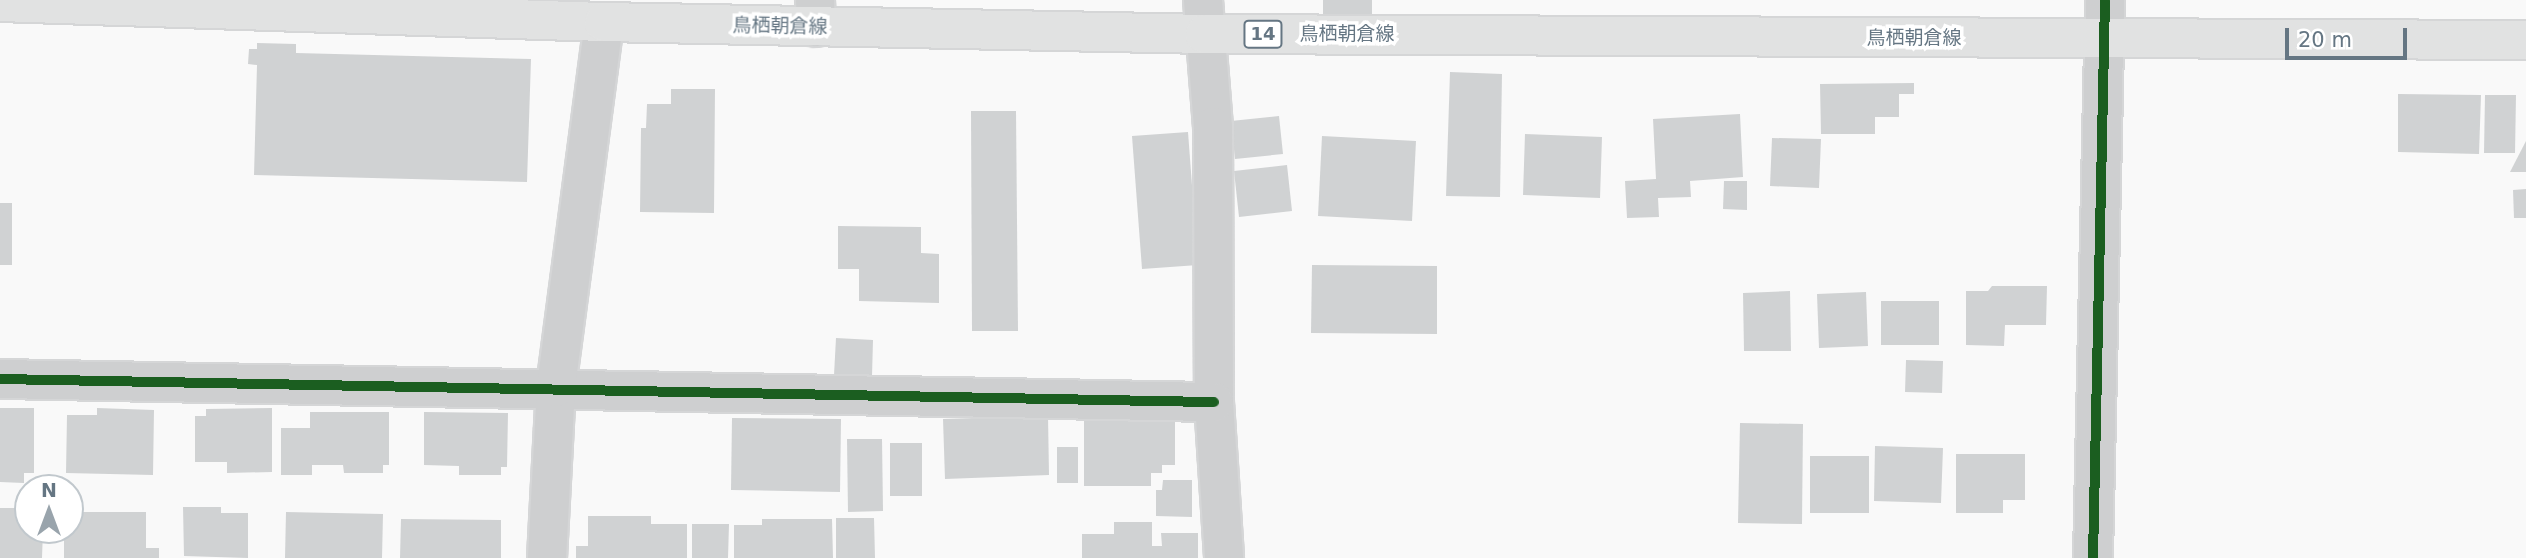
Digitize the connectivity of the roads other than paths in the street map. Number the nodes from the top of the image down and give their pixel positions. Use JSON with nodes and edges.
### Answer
{"nodes":[{"id":1,"x":2105,"y":0,"type":"edge"},
{"id":2,"x":0,"y":2,"type":"edge"},
{"id":3,"x":815,"y":13,"type":"edge"},
{"id":4,"x":1204,"y":17,"type":"edge"},
{"id":5,"x":604,"y":22,"type":"junction"},
{"id":6,"x":2104,"y":39,"type":"junction"},
{"id":7,"x":2526,"y":40,"type":"edge"},
{"id":8,"x":0,"y":379,"type":"edge"},
{"id":9,"x":556,"y":387,"type":"junction"},
{"id":10,"x":1214,"y":402,"type":"junction"},
{"id":11,"x":547,"y":558,"type":"edge"},
{"id":12,"x":1224,"y":558,"type":"edge"},
{"id":13,"x":2093,"y":558,"type":"edge"}],
"edges":[{"from":1,"to":6,"type":"street"},
{"from":2,"to":5,"type":"main road","name":"鳥栖朝倉線","number":"14"},
{"from":3,"to":4,"type":"main road","name":"鳥栖朝倉線","number":"14"},
{"from":3,"to":5,"type":"main road","name":"鳥栖朝倉線","number":"14"},
{"from":4,"to":6,"type":"main road","name":"鳥栖朝倉線","number":"14"},
{"from":4,"to":10,"type":"street"},
{"from":5,"to":9,"type":"street"},
{"from":6,"to":7,"type":"main road","name":"鳥栖朝倉線","number":"14"},
{"from":6,"to":13,"type":"street"},
{"from":8,"to":9,"type":"street"},
{"from":9,"to":10,"type":"street"},
{"from":9,"to":11,"type":"street"},
{"from":10,"to":12,"type":"street"}]}
